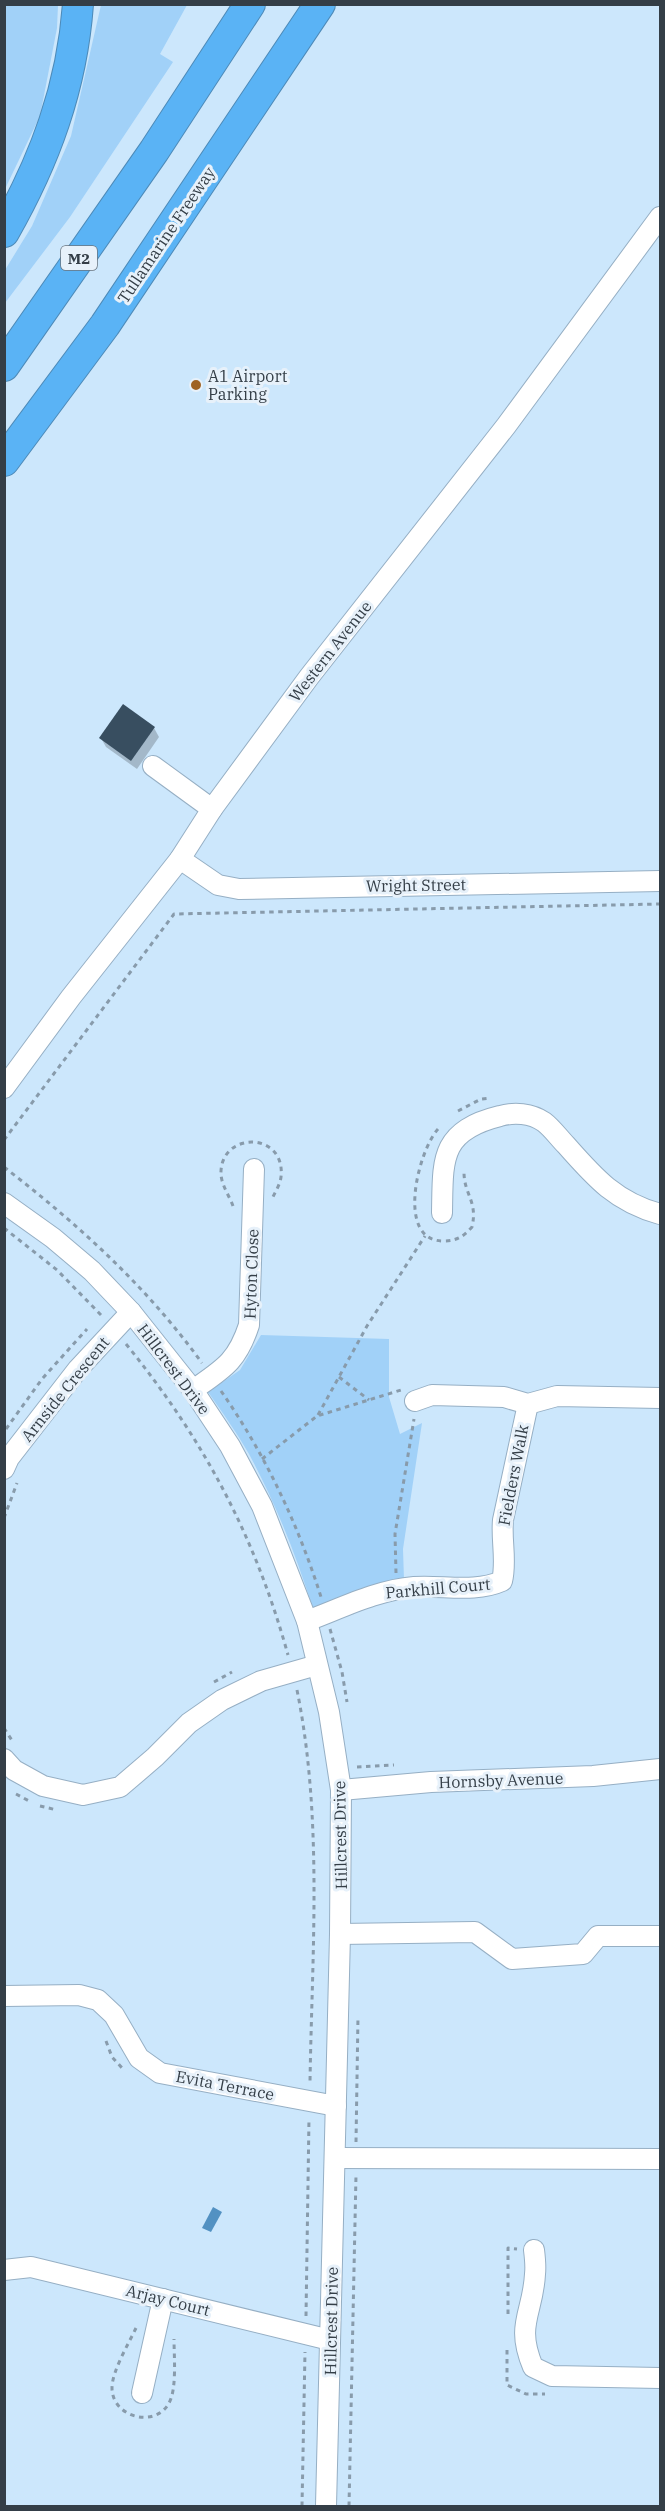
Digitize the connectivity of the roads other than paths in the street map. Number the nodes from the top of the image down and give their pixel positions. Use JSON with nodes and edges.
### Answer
{"nodes":[{"id":1,"x":78,"y":4,"type":"edge"},
{"id":2,"x":236,"y":4,"type":"edge"},
{"id":3,"x":250,"y":4,"type":"edge"},
{"id":4,"x":320,"y":4,"type":"edge"},
{"id":5,"x":154,"y":151,"type":"junction"},
{"id":6,"x":660,"y":217,"type":"edge"},
{"id":7,"x":4,"y":232,"type":"edge"},
{"id":8,"x":4,"y":366,"type":"edge"},
{"id":9,"x":4,"y":461,"type":"edge"},
{"id":10,"x":153,"y":766,"type":"dead end"},
{"id":11,"x":212,"y":809,"type":"junction"},
{"id":12,"x":180,"y":859,"type":"junction"},
{"id":13,"x":660,"y":881,"type":"edge"},
{"id":14,"x":4,"y":1088,"type":"edge"},
{"id":15,"x":254,"y":1169,"type":"dead end"},
{"id":16,"x":4,"y":1203,"type":"edge"},
{"id":17,"x":442,"y":1213,"type":"dead end"},
{"id":18,"x":660,"y":1214,"type":"edge"},
{"id":19,"x":131,"y":1312,"type":"junction"},
{"id":20,"x":193,"y":1390,"type":"junction"},
{"id":21,"x":660,"y":1398,"type":"edge"},
{"id":22,"x":415,"y":1401,"type":"road end"},
{"id":23,"x":528,"y":1404,"type":"junction"},
{"id":24,"x":4,"y":1469,"type":"edge"},
{"id":25,"x":502,"y":1581,"type":"joint"},
{"id":26,"x":307,"y":1621,"type":"junction"},
{"id":27,"x":317,"y":1665,"type":"junction"},
{"id":28,"x":10,"y":1752,"type":"edge"},
{"id":29,"x":660,"y":1769,"type":"edge"},
{"id":30,"x":341,"y":1790,"type":"junction"},
{"id":31,"x":340,"y":1934,"type":"junction"},
{"id":32,"x":660,"y":1936,"type":"edge"},
{"id":33,"x":4,"y":1996,"type":"edge"},
{"id":34,"x":336,"y":2106,"type":"junction"},
{"id":35,"x":335,"y":2158,"type":"junction"},
{"id":36,"x":660,"y":2159,"type":"edge"},
{"id":37,"x":534,"y":2250,"type":"dead end"},
{"id":38,"x":4,"y":2270,"type":"edge"},
{"id":39,"x":163,"y":2299,"type":"junction"},
{"id":40,"x":330,"y":2340,"type":"junction"},
{"id":41,"x":660,"y":2378,"type":"edge"},
{"id":42,"x":142,"y":2393,"type":"dead end"},
{"id":43,"x":326,"y":2506,"type":"edge"}],
"edges":[{"from":1,"to":7,"type":"highway"},
{"from":2,"to":5,"type":"highway"},
{"from":3,"to":5,"type":"highway","number":"M2"},
{"from":4,"to":9,"type":"highway","name":"Tullamarine Freeway"},
{"from":5,"to":8,"type":"highway","number":"M2"},
{"from":6,"to":11,"type":"street","name":"Western Avenue"},
{"from":10,"to":11,"type":"street"},
{"from":11,"to":12,"type":"street","name":"Western Avenue"},
{"from":12,"to":13,"type":"street","name":"Wright Street"},
{"from":12,"to":14,"type":"street","name":"Western Avenue"},
{"from":15,"to":20,"type":"street","name":"Hyton Close"},
{"from":16,"to":19,"type":"street","name":"Hillcrest Drive"},
{"from":17,"to":18,"type":"street"},
{"from":19,"to":20,"type":"street","name":"Hillcrest Drive"},
{"from":19,"to":24,"type":"street","name":"Arnside Crescent"},
{"from":20,"to":26,"type":"street","name":"Hillcrest Drive"},
{"from":21,"to":23,"type":"street"},
{"from":22,"to":23,"type":"street"},
{"from":23,"to":25,"type":"street","name":"Fielders Walk"},
{"from":25,"to":26,"type":"street","name":"Parkhill Court"},
{"from":26,"to":27,"type":"street","name":"Hillcrest Drive"},
{"from":27,"to":28,"type":"street"},
{"from":27,"to":30,"type":"street","name":"Hillcrest Drive"},
{"from":29,"to":30,"type":"street","name":"Hornsby Avenue"},
{"from":30,"to":31,"type":"street","name":"Hillcrest Drive"},
{"from":31,"to":32,"type":"street"},
{"from":31,"to":34,"type":"street","name":"Hillcrest Drive"},
{"from":33,"to":34,"type":"street","name":"Evita Terrace"},
{"from":34,"to":35,"type":"street","name":"Hillcrest Drive"},
{"from":35,"to":36,"type":"street"},
{"from":35,"to":40,"type":"street","name":"Hillcrest Drive"},
{"from":37,"to":41,"type":"street"},
{"from":38,"to":39,"type":"street","name":"Arjay Court"},
{"from":39,"to":40,"type":"street","name":"Arjay Court"},
{"from":39,"to":42,"type":"street"},
{"from":40,"to":43,"type":"street","name":"Hillcrest Drive"}]}
